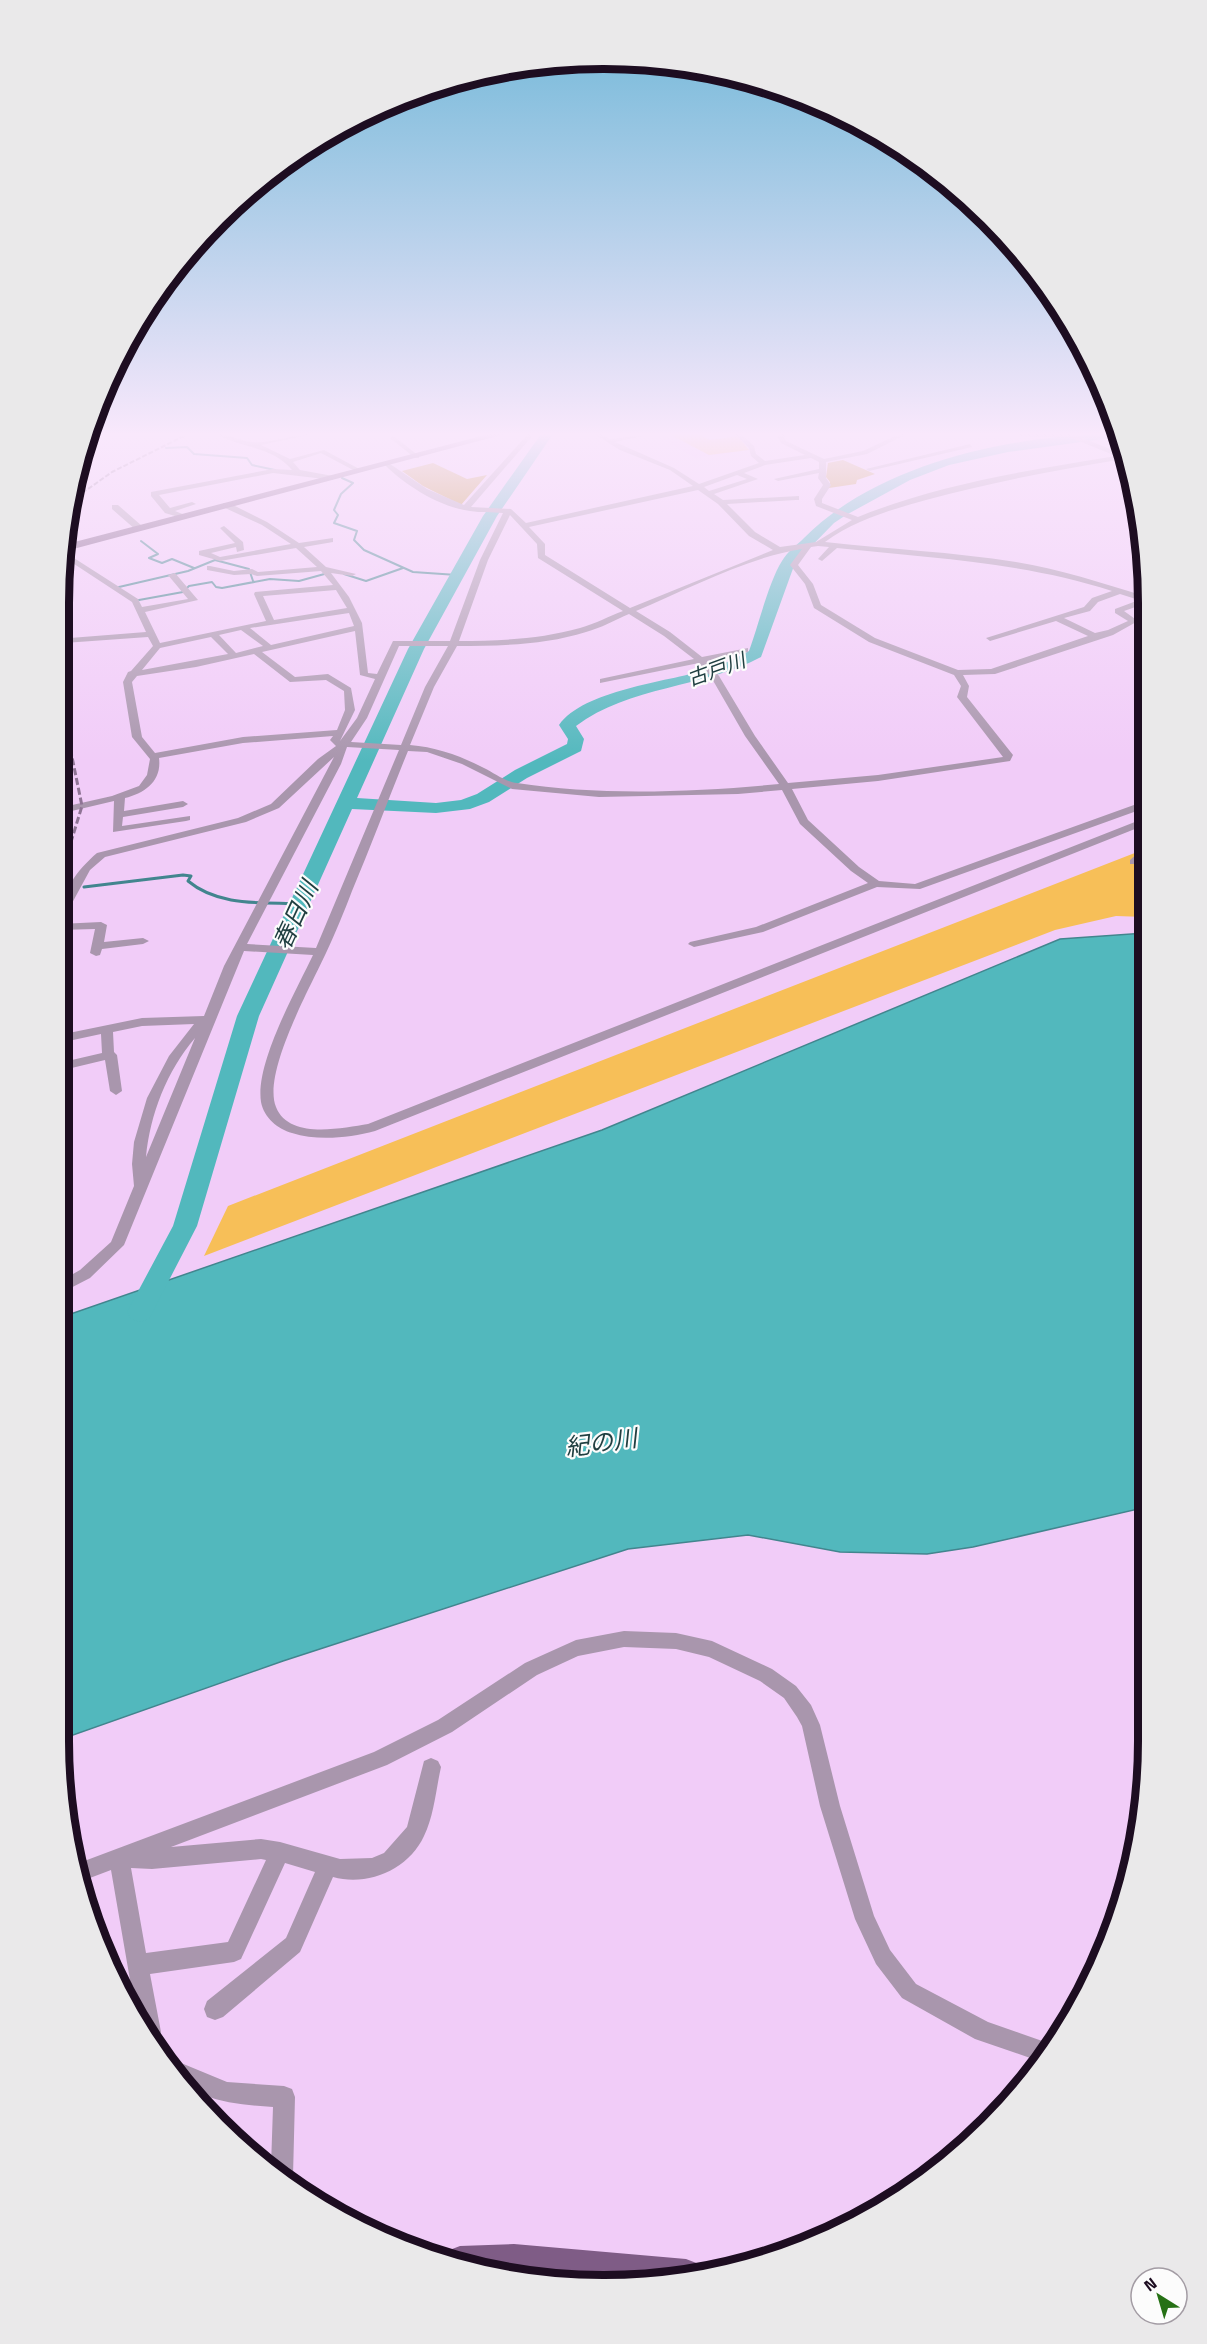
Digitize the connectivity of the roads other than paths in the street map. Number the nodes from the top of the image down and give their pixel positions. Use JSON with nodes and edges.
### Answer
{"nodes":[{"id":1,"x":87,"y":543,"type":"edge"},
{"id":2,"x":294,"y":543,"type":"edge"},
{"id":3,"x":312,"y":543,"type":"edge"},
{"id":4,"x":491,"y":543,"type":"edge"},
{"id":5,"x":540,"y":543,"type":"edge"},
{"id":6,"x":769,"y":543,"type":"edge"},
{"id":7,"x":240,"y":544,"type":"joint"},
{"id":8,"x":814,"y":544,"type":"junction"},
{"id":9,"x":298,"y":546,"type":"junction"},
{"id":10,"x":835,"y":546,"type":"junction"},
{"id":11,"x":72,"y":548,"type":"edge"},
{"id":12,"x":779,"y":550,"type":"junction"},
{"id":13,"x":242,"y":555,"type":"junction"},
{"id":14,"x":71,"y":557,"type":"edge"},
{"id":15,"x":822,"y":559,"type":"dead end"},
{"id":16,"x":210,"y":568,"type":"dead end"},
{"id":17,"x":324,"y":569,"type":"junction"},
{"id":18,"x":352,"y":574,"type":"dead end"},
{"id":19,"x":172,"y":575,"type":"dead end"},
{"id":20,"x":339,"y":587,"type":"junction"},
{"id":21,"x":1120,"y":591,"type":"junction"},
{"id":22,"x":1138,"y":598,"type":"edge"},
{"id":23,"x":1138,"y":603,"type":"edge"},
{"id":24,"x":142,"y":610,"type":"junction"},
{"id":25,"x":352,"y":610,"type":"junction"},
{"id":26,"x":630,"y":611,"type":"junction"},
{"id":27,"x":1057,"y":618,"type":"junction"},
{"id":28,"x":272,"y":622,"type":"junction"},
{"id":29,"x":243,"y":627,"type":"junction"},
{"id":30,"x":358,"y":628,"type":"junction"},
{"id":31,"x":153,"y":634,"type":"junction"},
{"id":32,"x":213,"y":634,"type":"junction"},
{"id":33,"x":1094,"y":636,"type":"junction"},
{"id":34,"x":990,"y":639,"type":"dead end"},
{"id":35,"x":69,"y":641,"type":"edge"},
{"id":36,"x":453,"y":645,"type":"junction"},
{"id":37,"x":158,"y":646,"type":"junction"},
{"id":38,"x":268,"y":646,"type":"junction"},
{"id":39,"x":254,"y":650,"type":"junction"},
{"id":40,"x":745,"y":650,"type":"dead end"},
{"id":41,"x":234,"y":656,"type":"junction"},
{"id":42,"x":701,"y":660,"type":"junction"},
{"id":43,"x":957,"y":673,"type":"junction"},
{"id":44,"x":131,"y":674,"type":"junction"},
{"id":45,"x":380,"y":677,"type":"junction"},
{"id":46,"x":603,"y":681,"type":"dead end"},
{"id":47,"x":341,"y":732,"type":"junction"},
{"id":48,"x":346,"y":746,"type":"junction"},
{"id":49,"x":401,"y":747,"type":"junction"},
{"id":50,"x":153,"y":756,"type":"junction"},
{"id":51,"x":785,"y":786,"type":"junction"},
{"id":52,"x":120,"y":795,"type":"junction"},
{"id":53,"x":183,"y":804,"type":"dead end"},
{"id":54,"x":1138,"y":806,"type":"edge"},
{"id":55,"x":69,"y":809,"type":"edge"},
{"id":56,"x":118,"y":815,"type":"junction"},
{"id":57,"x":186,"y":818,"type":"dead end"},
{"id":58,"x":1138,"y":824,"type":"edge"},
{"id":59,"x":1138,"y":858,"type":"edge"},
{"id":60,"x":1134,"y":862,"type":"dead end"},
{"id":61,"x":876,"y":884,"type":"junction"},
{"id":62,"x":69,"y":899,"type":"edge"},
{"id":63,"x":69,"y":927,"type":"edge"},
{"id":64,"x":143,"y":941,"type":"dead end"},
{"id":65,"x":694,"y":944,"type":"dead end"},
{"id":66,"x":240,"y":947,"type":"junction"},
{"id":67,"x":321,"y":952,"type":"junction"},
{"id":68,"x":205,"y":1020,"type":"junction"},
{"id":69,"x":107,"y":1032,"type":"dead end"},
{"id":70,"x":69,"y":1037,"type":"edge"},
{"id":71,"x":108,"y":1056,"type":"junction"},
{"id":72,"x":69,"y":1065,"type":"edge"},
{"id":73,"x":116,"y":1091,"type":"dead end"},
{"id":74,"x":140,"y":1190,"type":"junction"},
{"id":75,"x":69,"y":1283,"type":"edge"},
{"id":76,"x":431,"y":1767,"type":"dead end"},
{"id":77,"x":280,"y":1852,"type":"junction"},
{"id":78,"x":119,"y":1857,"type":"junction"},
{"id":79,"x":328,"y":1866,"type":"junction"},
{"id":80,"x":85,"y":1870,"type":"edge"},
{"id":81,"x":138,"y":1965,"type":"junction"},
{"id":82,"x":216,"y":2009,"type":"dead end"},
{"id":83,"x":148,"y":2019,"type":"edge"},
{"id":84,"x":1039,"y":2050,"type":"edge"},
{"id":85,"x":188,"y":2077,"type":"edge"},
{"id":86,"x":282,"y":2168,"type":"edge"},
{"id":87,"x":490,"y":2263,"type":"edge"},
{"id":88,"x":644,"y":2273,"type":"edge"}],
"edges":[{"from":1,"to":11,"type":"main road"},
{"from":2,"to":9,"type":"street"},
{"from":3,"to":9,"type":"street"},
{"from":4,"to":36,"type":"street"},
{"from":5,"to":26,"type":"street"},
{"from":6,"to":12,"type":"street"},
{"from":7,"to":13,"type":"street"},
{"from":7,"to":13,"type":"street"},
{"from":8,"to":10,"type":"street"},
{"from":8,"to":12,"type":"street"},
{"from":8,"to":43,"type":"street"},
{"from":9,"to":13,"type":"street"},
{"from":9,"to":17,"type":"street"},
{"from":10,"to":15,"type":"street"},
{"from":10,"to":21,"type":"street"},
{"from":12,"to":26,"type":"street"},
{"from":14,"to":24,"type":"street"},
{"from":16,"to":17,"type":"street"},
{"from":17,"to":18,"type":"street"},
{"from":17,"to":20,"type":"street"},
{"from":19,"to":24,"type":"street"},
{"from":20,"to":25,"type":"street"},
{"from":20,"to":28,"type":"street"},
{"from":21,"to":22,"type":"street"},
{"from":21,"to":27,"type":"street"},
{"from":23,"to":33,"type":"street"},
{"from":24,"to":31,"type":"street"},
{"from":25,"to":28,"type":"street"},
{"from":25,"to":30,"type":"street"},
{"from":26,"to":36,"type":"street"},
{"from":26,"to":42,"type":"street"},
{"from":27,"to":33,"type":"street"},
{"from":27,"to":34,"type":"street"},
{"from":28,"to":29,"type":"street"},
{"from":29,"to":32,"type":"street"},
{"from":29,"to":38,"type":"street"},
{"from":30,"to":38,"type":"street"},
{"from":30,"to":45,"type":"street"},
{"from":31,"to":35,"type":"street"},
{"from":31,"to":37,"type":"street"},
{"from":32,"to":37,"type":"street"},
{"from":32,"to":41,"type":"street"},
{"from":33,"to":43,"type":"street"},
{"from":36,"to":45,"type":"street"},
{"from":36,"to":49,"type":"street"},
{"from":37,"to":44,"type":"street"},
{"from":38,"to":39,"type":"street"},
{"from":39,"to":41,"type":"street"},
{"from":39,"to":47,"type":"street"},
{"from":40,"to":42,"type":"street"},
{"from":41,"to":44,"type":"street"},
{"from":42,"to":46,"type":"street"},
{"from":42,"to":51,"type":"street"},
{"from":43,"to":51,"type":"street"},
{"from":44,"to":50,"type":"street"},
{"from":45,"to":48,"type":"street"},
{"from":47,"to":48,"type":"street"},
{"from":47,"to":50,"type":"street"},
{"from":48,"to":49,"type":"street"},
{"from":48,"to":62,"type":"street"},
{"from":48,"to":66,"type":"street"},
{"from":49,"to":51,"type":"street"},
{"from":49,"to":67,"type":"street"},
{"from":50,"to":52,"type":"street"},
{"from":51,"to":61,"type":"street"},
{"from":52,"to":55,"type":"street"},
{"from":52,"to":56,"type":"street"},
{"from":53,"to":56,"type":"street"},
{"from":54,"to":61,"type":"street"},
{"from":56,"to":57,"type":"street"},
{"from":58,"to":67,"type":"street"},
{"from":59,"to":60,"type":"street"},
{"from":61,"to":65,"type":"street"},
{"from":63,"to":64,"type":"street"},
{"from":66,"to":67,"type":"street"},
{"from":66,"to":68,"type":"street"},
{"from":68,"to":70,"type":"street"},
{"from":68,"to":74,"type":"street"},
{"from":68,"to":74,"type":"street"},
{"from":69,"to":71,"type":"street"},
{"from":71,"to":72,"type":"street"},
{"from":71,"to":73,"type":"street"},
{"from":74,"to":75,"type":"street"},
{"from":76,"to":79,"type":"street"},
{"from":77,"to":78,"type":"street"},
{"from":77,"to":79,"type":"street"},
{"from":77,"to":81,"type":"street"},
{"from":78,"to":80,"type":"street"},
{"from":78,"to":81,"type":"street"},
{"from":78,"to":84,"type":"street"},
{"from":79,"to":82,"type":"street"},
{"from":81,"to":83,"type":"street"},
{"from":85,"to":86,"type":"street"},
{"from":87,"to":88,"type":"main road"}]}
